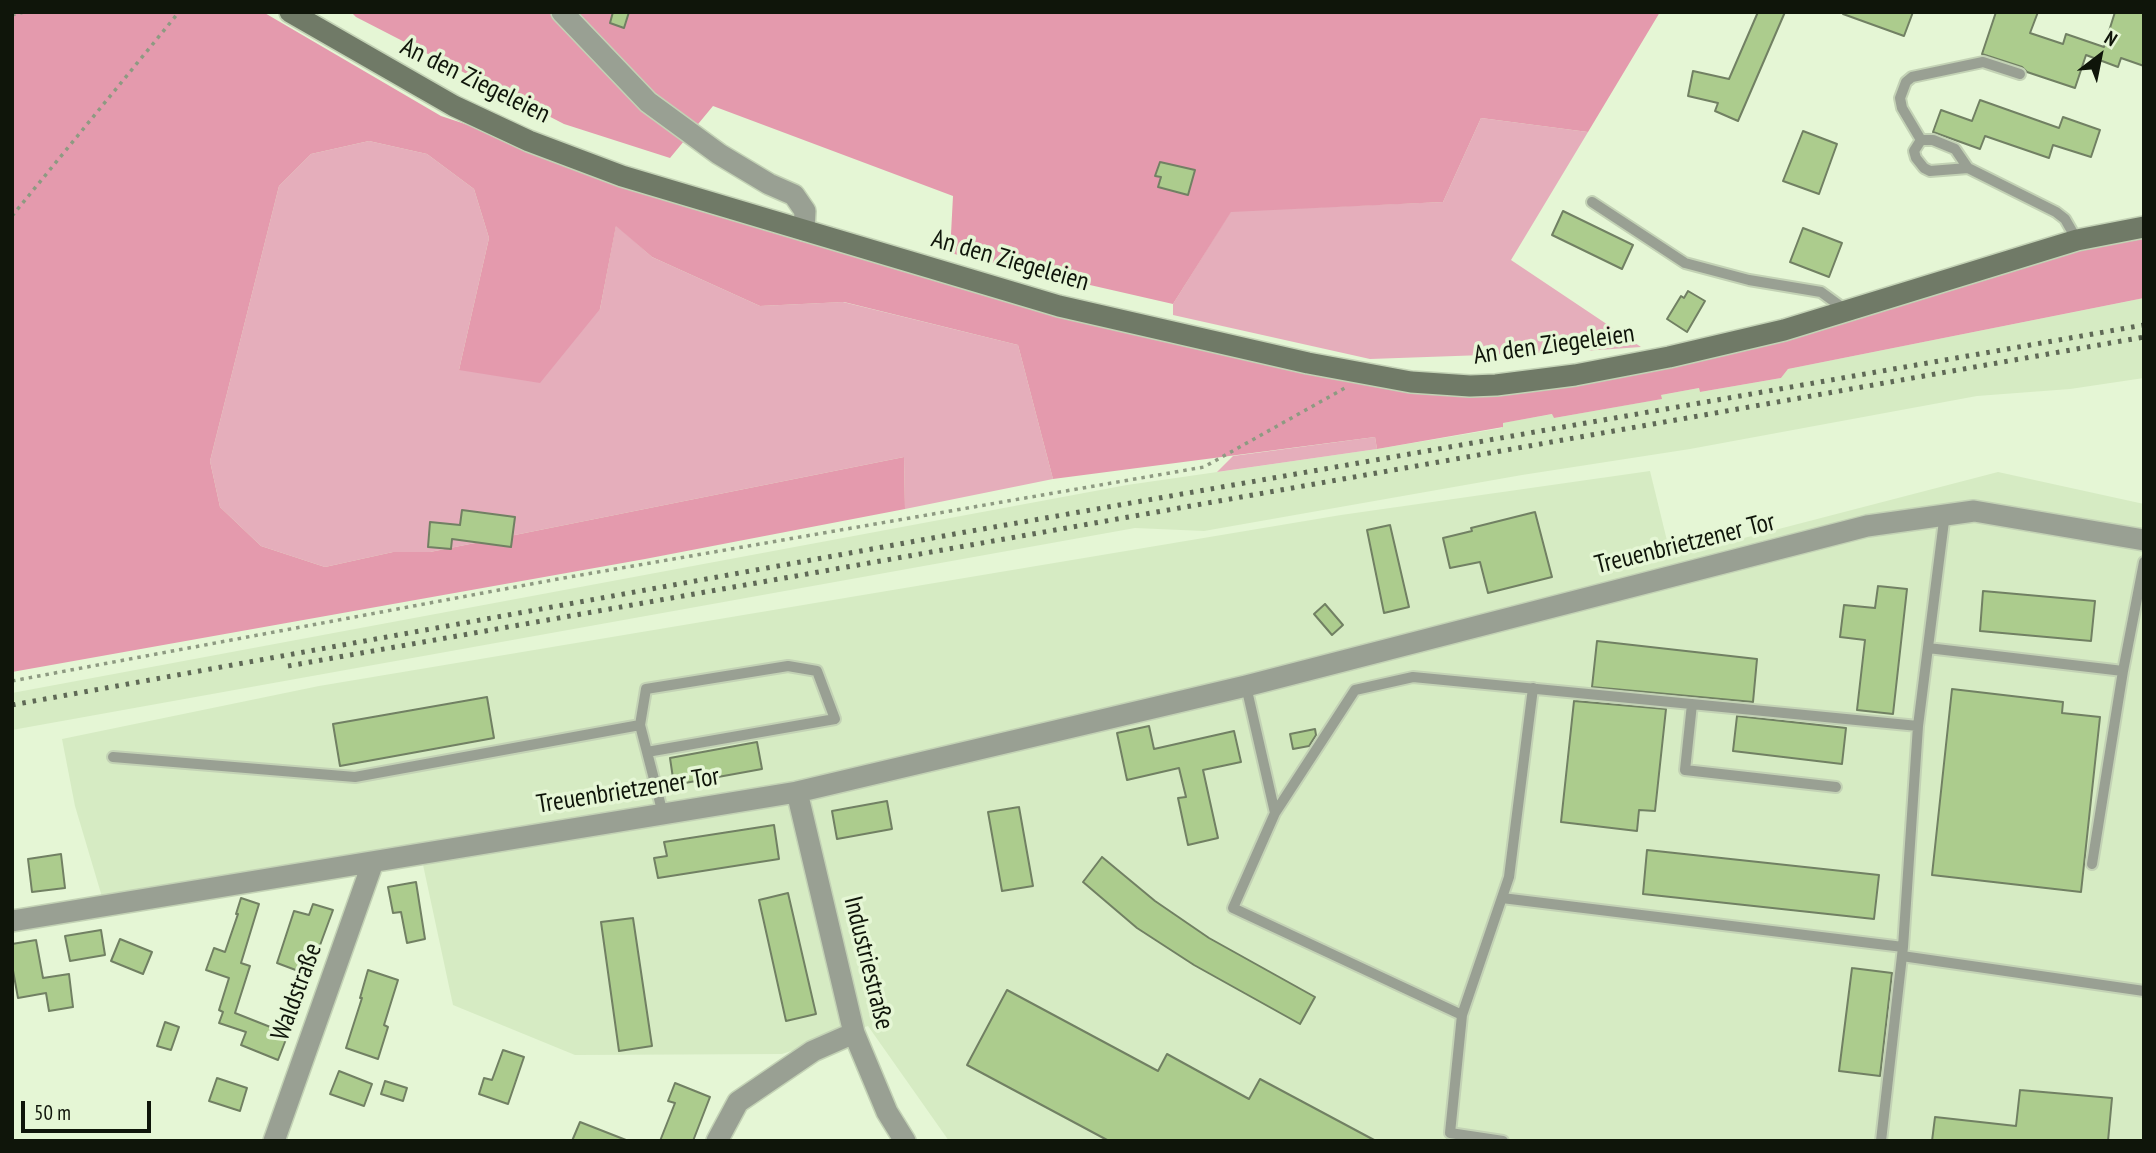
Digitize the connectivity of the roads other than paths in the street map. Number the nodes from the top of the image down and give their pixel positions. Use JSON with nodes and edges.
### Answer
{"nodes":[{"id":1,"x":290,"y":12,"type":"edge"},
{"id":2,"x":575,"y":17,"type":"edge"},
{"id":3,"x":2020,"y":74,"type":"dead end"},
{"id":4,"x":1921,"y":140,"type":"junction"},
{"id":5,"x":1968,"y":168,"type":"junction"},
{"id":6,"x":1592,"y":202,"type":"dead end"},
{"id":7,"x":2144,"y":227,"type":"edge"},
{"id":8,"x":804,"y":230,"type":"junction"},
{"id":9,"x":2077,"y":240,"type":"junction"},
{"id":10,"x":1847,"y":311,"type":"junction"},
{"id":11,"x":1945,"y":513,"type":"junction"},
{"id":12,"x":2144,"y":540,"type":"edge"},
{"id":13,"x":2144,"y":562,"type":"edge"},
{"id":14,"x":1928,"y":648,"type":"junction"},
{"id":15,"x":2123,"y":671,"type":"junction"},
{"id":16,"x":1246,"y":687,"type":"junction"},
{"id":17,"x":1533,"y":688,"type":"junction"},
{"id":18,"x":1692,"y":704,"type":"junction"},
{"id":19,"x":640,"y":725,"type":"junction"},
{"id":20,"x":1918,"y":726,"type":"junction"},
{"id":21,"x":647,"y":752,"type":"junction"},
{"id":22,"x":113,"y":757,"type":"dead end"},
{"id":23,"x":1836,"y":787,"type":"dead end"},
{"id":24,"x":797,"y":792,"type":"junction"},
{"id":25,"x":1275,"y":813,"type":"junction"},
{"id":26,"x":663,"y":814,"type":"junction"},
{"id":27,"x":373,"y":862,"type":"junction"},
{"id":28,"x":2092,"y":864,"type":"dead end"},
{"id":29,"x":1502,"y":898,"type":"junction"},
{"id":30,"x":12,"y":921,"type":"edge"},
{"id":31,"x":1902,"y":951,"type":"junction"},
{"id":32,"x":2144,"y":991,"type":"edge"},
{"id":33,"x":1462,"y":1014,"type":"junction"},
{"id":34,"x":854,"y":1033,"type":"junction"},
{"id":35,"x":274,"y":1141,"type":"edge"},
{"id":36,"x":717,"y":1141,"type":"edge"},
{"id":37,"x":905,"y":1141,"type":"edge"},
{"id":38,"x":1503,"y":1141,"type":"edge"},
{"id":39,"x":1881,"y":1141,"type":"edge"}],
"edges":[{"from":1,"to":8,"type":"street","name":"An den Ziegeleien"},
{"from":2,"to":8,"type":"street"},
{"from":3,"to":4,"type":"lane"},
{"from":4,"to":5,"type":"lane"},
{"from":4,"to":5,"type":"lane"},
{"from":5,"to":9,"type":"lane"},
{"from":6,"to":10,"type":"lane"},
{"from":7,"to":9,"type":"street","name":"An den Ziegeleien"},
{"from":8,"to":10,"type":"street","name":"An den Ziegeleien"},
{"from":9,"to":10,"type":"street","name":"An den Ziegeleien"},
{"from":11,"to":12,"type":"street","name":"Treuenbrietzener Tor"},
{"from":11,"to":14,"type":"lane"},
{"from":11,"to":16,"type":"street","name":"Treuenbrietzener Tor"},
{"from":13,"to":15,"type":"lane"},
{"from":14,"to":15,"type":"lane"},
{"from":14,"to":20,"type":"lane"},
{"from":15,"to":28,"type":"lane"},
{"from":16,"to":24,"type":"street","name":"Treuenbrietzener Tor"},
{"from":16,"to":25,"type":"lane"},
{"from":17,"to":18,"type":"lane"},
{"from":17,"to":25,"type":"lane"},
{"from":17,"to":29,"type":"lane"},
{"from":18,"to":20,"type":"lane"},
{"from":18,"to":23,"type":"lane"},
{"from":19,"to":21,"type":"lane"},
{"from":19,"to":21,"type":"lane"},
{"from":19,"to":22,"type":"lane"},
{"from":20,"to":31,"type":"lane"},
{"from":21,"to":26,"type":"lane"},
{"from":24,"to":26,"type":"street","name":"Treuenbrietzener Tor"},
{"from":24,"to":34,"type":"street","name":"Industriestraße"},
{"from":25,"to":33,"type":"lane"},
{"from":26,"to":27,"type":"street","name":"Treuenbrietzener Tor"},
{"from":27,"to":30,"type":"street","name":"Treuenbrietzener Tor"},
{"from":27,"to":35,"type":"street","name":"Waldstraße"},
{"from":29,"to":31,"type":"lane"},
{"from":29,"to":33,"type":"lane"},
{"from":31,"to":32,"type":"lane"},
{"from":31,"to":39,"type":"lane"},
{"from":33,"to":38,"type":"lane"},
{"from":34,"to":36,"type":"street"},
{"from":34,"to":37,"type":"street","name":"Industriestraße"}]}
